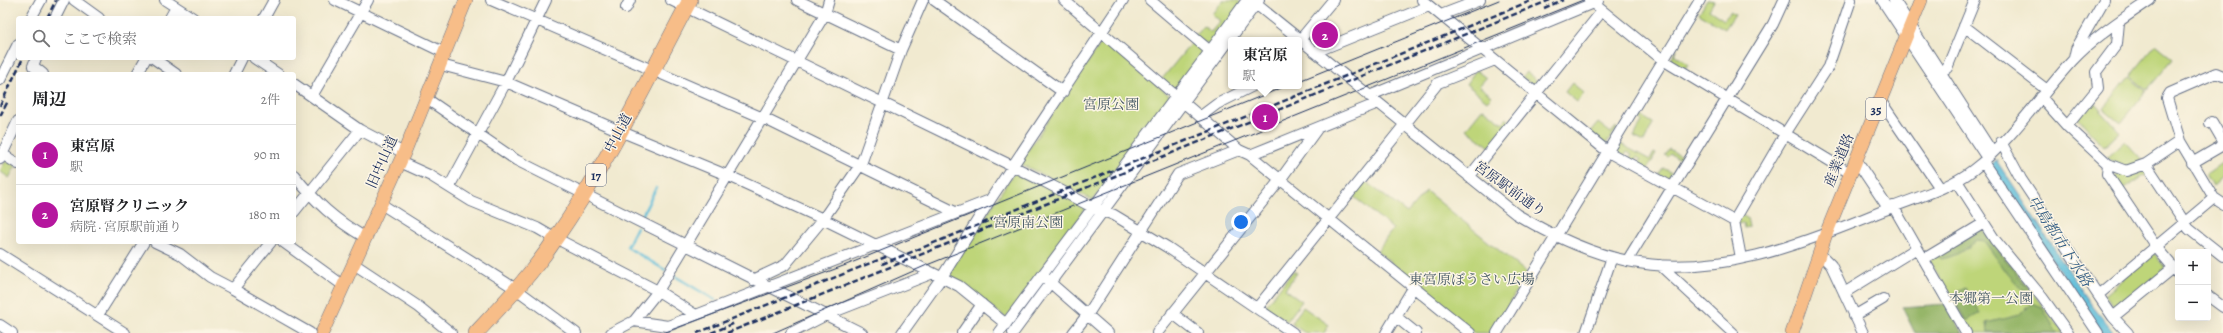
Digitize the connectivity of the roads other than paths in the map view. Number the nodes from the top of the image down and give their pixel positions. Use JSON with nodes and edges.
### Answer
{"nodes":[{"id":1,"x":41,"y":0,"type":"edge"},
{"id":2,"x":64,"y":0,"type":"edge"},
{"id":3,"x":74,"y":0,"type":"edge"},
{"id":4,"x":274,"y":0,"type":"edge"},
{"id":5,"x":335,"y":0,"type":"edge"},
{"id":6,"x":368,"y":0,"type":"edge"},
{"id":7,"x":466,"y":0,"type":"edge"},
{"id":8,"x":491,"y":0,"type":"edge"},
{"id":9,"x":546,"y":0,"type":"edge"},
{"id":10,"x":671,"y":0,"type":"edge"},
{"id":11,"x":797,"y":0,"type":"edge"},
{"id":12,"x":829,"y":0,"type":"edge"},
{"id":13,"x":923,"y":0,"type":"edge"},
{"id":14,"x":934,"y":0,"type":"edge"},
{"id":15,"x":1064,"y":0,"type":"edge"},
{"id":16,"x":1123,"y":0,"type":"edge"},
{"id":17,"x":1150,"y":0,"type":"edge"},
{"id":18,"x":1333,"y":0,"type":"edge"},
{"id":19,"x":1480,"y":0,"type":"edge"},
{"id":20,"x":1700,"y":0,"type":"edge"},
{"id":21,"x":1784,"y":0,"type":"edge"},
{"id":22,"x":1851,"y":0,"type":"edge"},
{"id":23,"x":1882,"y":0,"type":"edge"},
{"id":24,"x":1894,"y":0,"type":"edge"},
{"id":25,"x":1921,"y":0,"type":"edge"},
{"id":26,"x":1975,"y":0,"type":"edge"},
{"id":27,"x":2104,"y":0,"type":"edge"},
{"id":28,"x":2150,"y":0,"type":"edge"},
{"id":29,"x":1254,"y":1,"type":"edge"},
{"id":30,"x":1594,"y":1,"type":"edge"},
{"id":31,"x":170,"y":2,"type":"edge"},
{"id":32,"x":1426,"y":3,"type":"edge"},
{"id":33,"x":692,"y":5,"type":"edge"},
{"id":34,"x":1602,"y":11,"type":"junction"},
{"id":35,"x":362,"y":12,"type":"junction"},
{"id":36,"x":825,"y":14,"type":"junction"},
{"id":37,"x":32,"y":16,"type":"edge"},
{"id":38,"x":56,"y":16,"type":"edge"},
{"id":39,"x":96,"y":16,"type":"edge"},
{"id":40,"x":170,"y":16,"type":"edge"},
{"id":41,"x":190,"y":16,"type":"edge"},
{"id":42,"x":265,"y":16,"type":"edge"},
{"id":43,"x":1441,"y":16,"type":"junction"},
{"id":44,"x":536,"y":19,"type":"junction"},
{"id":45,"x":2119,"y":22,"type":"junction"},
{"id":46,"x":1964,"y":26,"type":"junction"},
{"id":47,"x":1908,"y":31,"type":"junction"},
{"id":48,"x":1101,"y":34,"type":"junction"},
{"id":49,"x":1296,"y":37,"type":"edge"},
{"id":50,"x":1302,"y":38,"type":"edge"},
{"id":51,"x":1302,"y":42,"type":"edge"},
{"id":52,"x":16,"y":48,"type":"edge"},
{"id":53,"x":1481,"y":48,"type":"junction"},
{"id":54,"x":901,"y":50,"type":"junction"},
{"id":55,"x":1210,"y":51,"type":"junction"},
{"id":56,"x":1316,"y":52,"type":"junction"},
{"id":57,"x":443,"y":59,"type":"junction"},
{"id":58,"x":35,"y":60,"type":"edge"},
{"id":59,"x":145,"y":60,"type":"edge"},
{"id":60,"x":156,"y":60,"type":"edge"},
{"id":61,"x":241,"y":60,"type":"edge"},
{"id":62,"x":257,"y":60,"type":"edge"},
{"id":63,"x":1495,"y":60,"type":"junction"},
{"id":64,"x":1663,"y":60,"type":"junction"},
{"id":65,"x":2073,"y":60,"type":"junction"},
{"id":66,"x":796,"y":61,"type":"junction"},
{"id":67,"x":1942,"y":71,"type":"junction"},
{"id":68,"x":39,"y":72,"type":"edge"},
{"id":69,"x":138,"y":72,"type":"edge"},
{"id":70,"x":173,"y":72,"type":"edge"},
{"id":71,"x":235,"y":72,"type":"edge"},
{"id":72,"x":275,"y":72,"type":"edge"},
{"id":73,"x":656,"y":72,"type":"junction"},
{"id":74,"x":2223,"y":76,"type":"edge"},
{"id":75,"x":0,"y":80,"type":"edge"},
{"id":76,"x":506,"y":82,"type":"junction"},
{"id":77,"x":296,"y":85,"type":"edge"},
{"id":78,"x":1247,"y":89,"type":"edge"},
{"id":79,"x":1063,"y":92,"type":"junction"},
{"id":80,"x":1538,"y":93,"type":"junction"},
{"id":81,"x":2044,"y":93,"type":"junction"},
{"id":82,"x":312,"y":96,"type":"junction"},
{"id":83,"x":1369,"y":96,"type":"junction"},
{"id":84,"x":1180,"y":98,"type":"junction"},
{"id":85,"x":1727,"y":98,"type":"junction"},
{"id":86,"x":427,"y":100,"type":"junction"},
{"id":87,"x":1880,"y":100,"type":"junction"},
{"id":88,"x":882,"y":102,"type":"junction"},
{"id":89,"x":1378,"y":103,"type":"junction"},
{"id":90,"x":1201,"y":116,"type":"junction"},
{"id":91,"x":763,"y":118,"type":"junction"},
{"id":92,"x":2210,"y":123,"type":"dead end"},
{"id":93,"x":16,"y":125,"type":"edge"},
{"id":94,"x":1404,"y":125,"type":"junction"},
{"id":95,"x":2067,"y":126,"type":"junction"},
{"id":96,"x":1317,"y":129,"type":"junction"},
{"id":97,"x":360,"y":130,"type":"junction"},
{"id":98,"x":623,"y":132,"type":"junction"},
{"id":99,"x":478,"y":134,"type":"junction"},
{"id":100,"x":1785,"y":134,"type":"junction"},
{"id":101,"x":2180,"y":141,"type":"junction"},
{"id":102,"x":2223,"y":141,"type":"edge"},
{"id":103,"x":2001,"y":142,"type":"junction"},
{"id":104,"x":2223,"y":145,"type":"edge"},
{"id":105,"x":1239,"y":150,"type":"junction"},
{"id":106,"x":1608,"y":152,"type":"junction"},
{"id":107,"x":1250,"y":156,"type":"junction"},
{"id":108,"x":1,"y":157,"type":"edge"},
{"id":109,"x":402,"y":158,"type":"junction"},
{"id":110,"x":1987,"y":158,"type":"junction"},
{"id":111,"x":1856,"y":160,"type":"junction"},
{"id":112,"x":16,"y":163,"type":"edge"},
{"id":113,"x":2192,"y":163,"type":"junction"},
{"id":114,"x":861,"y":164,"type":"junction"},
{"id":115,"x":2108,"y":164,"type":"junction"},
{"id":116,"x":2146,"y":164,"type":"junction"},
{"id":117,"x":1012,"y":166,"type":"junction"},
{"id":118,"x":1850,"y":173,"type":"junction"},
{"id":119,"x":729,"y":176,"type":"junction"},
{"id":120,"x":296,"y":178,"type":"edge"},
{"id":121,"x":1469,"y":178,"type":"junction"},
{"id":122,"x":1280,"y":180,"type":"junction"},
{"id":123,"x":1957,"y":181,"type":"junction"},
{"id":124,"x":449,"y":187,"type":"junction"},
{"id":125,"x":1672,"y":187,"type":"junction"},
{"id":126,"x":1940,"y":188,"type":"junction"},
{"id":127,"x":308,"y":193,"type":"junction"},
{"id":128,"x":588,"y":196,"type":"junction"},
{"id":129,"x":2214,"y":198,"type":"junction"},
{"id":130,"x":990,"y":200,"type":"junction"},
{"id":131,"x":381,"y":204,"type":"junction"},
{"id":132,"x":2223,"y":204,"type":"edge"},
{"id":133,"x":1891,"y":207,"type":"junction"},
{"id":134,"x":296,"y":209,"type":"edge"},
{"id":135,"x":1098,"y":209,"type":"junction"},
{"id":136,"x":957,"y":213,"type":"junction"},
{"id":137,"x":823,"y":218,"type":"junction"},
{"id":138,"x":1328,"y":220,"type":"junction"},
{"id":139,"x":1734,"y":220,"type":"junction"},
{"id":140,"x":1984,"y":223,"type":"junction"},
{"id":141,"x":2184,"y":223,"type":"junction"},
{"id":142,"x":1140,"y":231,"type":"junction"},
{"id":143,"x":1826,"y":234,"type":"junction"},
{"id":144,"x":1557,"y":236,"type":"junction"},
{"id":145,"x":366,"y":238,"type":"junction"},
{"id":146,"x":559,"y":240,"type":"junction"},
{"id":147,"x":143,"y":244,"type":"edge"},
{"id":148,"x":159,"y":244,"type":"edge"},
{"id":149,"x":269,"y":244,"type":"edge"},
{"id":150,"x":286,"y":244,"type":"edge"},
{"id":151,"x":685,"y":245,"type":"junction"},
{"id":152,"x":878,"y":245,"type":"junction"},
{"id":153,"x":2156,"y":247,"type":"junction"},
{"id":154,"x":1917,"y":248,"type":"junction"},
{"id":155,"x":1819,"y":253,"type":"junction"},
{"id":156,"x":2223,"y":256,"type":"edge"},
{"id":157,"x":1612,"y":257,"type":"junction"},
{"id":158,"x":1741,"y":258,"type":"junction"},
{"id":159,"x":2,"y":259,"type":"edge"},
{"id":160,"x":1924,"y":259,"type":"junction"},
{"id":161,"x":1627,"y":261,"type":"junction"},
{"id":162,"x":354,"y":264,"type":"junction"},
{"id":163,"x":1690,"y":264,"type":"junction"},
{"id":164,"x":1660,"y":265,"type":"junction"},
{"id":165,"x":2175,"y":271,"type":"edge"},
{"id":166,"x":1206,"y":274,"type":"junction"},
{"id":167,"x":938,"y":275,"type":"junction"},
{"id":168,"x":1046,"y":278,"type":"junction"},
{"id":169,"x":754,"y":280,"type":"junction"},
{"id":170,"x":344,"y":286,"type":"junction"},
{"id":171,"x":771,"y":287,"type":"junction"},
{"id":172,"x":1413,"y":288,"type":"junction"},
{"id":173,"x":1684,"y":288,"type":"junction"},
{"id":174,"x":233,"y":289,"type":"junction"},
{"id":175,"x":658,"y":291,"type":"junction"},
{"id":176,"x":520,"y":292,"type":"junction"},
{"id":177,"x":1844,"y":293,"type":"junction"},
{"id":178,"x":2098,"y":295,"type":"junction"},
{"id":179,"x":2211,"y":298,"type":"edge"},
{"id":180,"x":1883,"y":299,"type":"dead end"},
{"id":181,"x":982,"y":304,"type":"junction"},
{"id":182,"x":2223,"y":307,"type":"edge"},
{"id":183,"x":1258,"y":308,"type":"junction"},
{"id":184,"x":1172,"y":313,"type":"junction"},
{"id":185,"x":694,"y":314,"type":"junction"},
{"id":186,"x":1088,"y":314,"type":"junction"},
{"id":187,"x":98,"y":315,"type":"junction"},
{"id":188,"x":826,"y":315,"type":"junction"},
{"id":189,"x":1395,"y":316,"type":"junction"},
{"id":190,"x":1854,"y":316,"type":"junction"},
{"id":191,"x":2113,"y":317,"type":"junction"},
{"id":192,"x":634,"y":321,"type":"junction"},
{"id":193,"x":1006,"y":324,"type":"junction"},
{"id":194,"x":0,"y":325,"type":"edge"},
{"id":195,"x":1723,"y":329,"type":"edge"},
{"id":196,"x":324,"y":332,"type":"edge"},
{"id":197,"x":12,"y":333,"type":"edge"},
{"id":198,"x":125,"y":333,"type":"edge"},
{"id":199,"x":310,"y":333,"type":"edge"},
{"id":200,"x":451,"y":333,"type":"edge"},
{"id":201,"x":476,"y":333,"type":"edge"},
{"id":202,"x":488,"y":333,"type":"edge"},
{"id":203,"x":576,"y":333,"type":"edge"},
{"id":204,"x":611,"y":333,"type":"edge"},
{"id":205,"x":790,"y":333,"type":"edge"},
{"id":206,"x":862,"y":333,"type":"edge"},
{"id":207,"x":902,"y":333,"type":"edge"},
{"id":208,"x":962,"y":333,"type":"edge"},
{"id":209,"x":999,"y":333,"type":"edge"},
{"id":210,"x":1013,"y":333,"type":"edge"},
{"id":211,"x":1073,"y":333,"type":"edge"},
{"id":212,"x":1108,"y":333,"type":"edge"},
{"id":213,"x":1156,"y":333,"type":"edge"},
{"id":214,"x":1198,"y":333,"type":"edge"},
{"id":215,"x":1293,"y":333,"type":"edge"},
{"id":216,"x":1386,"y":333,"type":"edge"},
{"id":217,"x":1416,"y":333,"type":"edge"},
{"id":218,"x":1470,"y":333,"type":"edge"},
{"id":219,"x":1497,"y":333,"type":"edge"},
{"id":220,"x":1586,"y":333,"type":"edge"},
{"id":221,"x":1733,"y":333,"type":"edge"},
{"id":222,"x":1792,"y":333,"type":"edge"},
{"id":223,"x":1863,"y":333,"type":"edge"},
{"id":224,"x":1966,"y":333,"type":"edge"},
{"id":225,"x":2068,"y":333,"type":"edge"},
{"id":226,"x":2098,"y":333,"type":"edge"},
{"id":227,"x":2128,"y":333,"type":"edge"}],
"edges":[{"from":1,"to":37,"type":"street"},
{"from":2,"to":38,"type":"street"},
{"from":3,"to":39,"type":"street"},
{"from":4,"to":42,"type":"street"},
{"from":5,"to":35,"type":"street"},
{"from":6,"to":35,"type":"street"},
{"from":7,"to":57,"type":"main road","name":"旧中山道"},
{"from":8,"to":44,"type":"street"},
{"from":9,"to":44,"type":"street"},
{"from":10,"to":33,"type":"street"},
{"from":11,"to":36,"type":"street"},
{"from":12,"to":36,"type":"street"},
{"from":13,"to":54,"type":"street"},
{"from":14,"to":79,"type":"street"},
{"from":15,"to":48,"type":"street"},
{"from":16,"to":48,"type":"street"},
{"from":17,"to":55,"type":"street"},
{"from":18,"to":50,"type":"street"},
{"from":19,"to":43,"type":"street"},
{"from":20,"to":64,"type":"street"},
{"from":21,"to":85,"type":"street"},
{"from":22,"to":100,"type":"street"},
{"from":23,"to":47,"type":"street"},
{"from":24,"to":47,"type":"street"},
{"from":25,"to":47,"type":"main road","name":"産業道路","number":"35"},
{"from":26,"to":46,"type":"street"},
{"from":27,"to":65,"type":"street"},
{"from":28,"to":45,"type":"street"},
{"from":29,"to":49,"type":"street","name":"宮原駅前通り"},
{"from":29,"to":55,"type":"street"},
{"from":29,"to":84,"type":"street"},
{"from":30,"to":34,"type":"street"},
{"from":30,"to":53,"type":"street"},
{"from":31,"to":40,"type":"street"},
{"from":31,"to":41,"type":"street"},
{"from":32,"to":43,"type":"street"},
{"from":32,"to":56,"type":"street"},
{"from":33,"to":66,"type":"street"},
{"from":33,"to":73,"type":"highway","name":"中山道","number":"17"},
{"from":34,"to":64,"type":"street"},
{"from":34,"to":80,"type":"street"},
{"from":35,"to":57,"type":"street"},
{"from":35,"to":82,"type":"street"},
{"from":36,"to":54,"type":"street"},
{"from":36,"to":66,"type":"street"},
{"from":43,"to":53,"type":"street"},
{"from":44,"to":73,"type":"street"},
{"from":44,"to":76,"type":"street"},
{"from":45,"to":65,"type":"street"},
{"from":45,"to":95,"type":"street"},
{"from":46,"to":67,"type":"street"},
{"from":46,"to":81,"type":"street"},
{"from":47,"to":67,"type":"street"},
{"from":47,"to":87,"type":"main road","name":"産業道路","number":"35"},
{"from":47,"to":110,"type":"street"},
{"from":48,"to":79,"type":"street"},
{"from":48,"to":84,"type":"street"},
{"from":51,"to":56,"type":"street","name":"宮原駅前通り"},
{"from":52,"to":75,"type":"street"},
{"from":53,"to":63,"type":"street"},
{"from":53,"to":83,"type":"street"},
{"from":54,"to":88,"type":"street"},
{"from":55,"to":84,"type":"street"},
{"from":56,"to":83,"type":"street","name":"宮原駅前通り"},
{"from":57,"to":76,"type":"street"},
{"from":57,"to":86,"type":"main road","name":"旧中山道"},
{"from":58,"to":68,"type":"street"},
{"from":59,"to":69,"type":"street"},
{"from":60,"to":70,"type":"street"},
{"from":61,"to":71,"type":"street"},
{"from":62,"to":72,"type":"street"},
{"from":63,"to":80,"type":"street"},
{"from":63,"to":94,"type":"street"},
{"from":64,"to":85,"type":"street"},
{"from":64,"to":106,"type":"street"},
{"from":65,"to":81,"type":"street","name":"宮原駅前通り"},
{"from":66,"to":88,"type":"street"},
{"from":66,"to":91,"type":"street"},
{"from":67,"to":110,"type":"street"},
{"from":73,"to":91,"type":"street"},
{"from":73,"to":98,"type":"highway","name":"中山道","number":"17"},
{"from":74,"to":101,"type":"street"},
{"from":76,"to":98,"type":"street"},
{"from":76,"to":99,"type":"street"},
{"from":77,"to":82,"type":"street"},
{"from":78,"to":90,"type":"street"},
{"from":79,"to":117,"type":"street"},
{"from":80,"to":106,"type":"street"},
{"from":80,"to":121,"type":"street"},
{"from":81,"to":95,"type":"street"},
{"from":81,"to":103,"type":"street","name":"宮原駅前通り"},
{"from":82,"to":97,"type":"street"},
{"from":83,"to":89,"type":"street","name":"宮原駅前通り"},
{"from":84,"to":90,"type":"street"},
{"from":84,"to":135,"type":"street"},
{"from":85,"to":100,"type":"street"},
{"from":85,"to":125,"type":"street"},
{"from":86,"to":99,"type":"street"},
{"from":86,"to":109,"type":"main road","name":"旧中山道"},
{"from":87,"to":111,"type":"main road","name":"産業道路","number":"35"},
{"from":87,"to":126,"type":"street"},
{"from":88,"to":114,"type":"street"},
{"from":88,"to":117,"type":"street"},
{"from":89,"to":94,"type":"street","name":"宮原駅前通り"},
{"from":89,"to":96,"type":"street"},
{"from":90,"to":105,"type":"street"},
{"from":91,"to":114,"type":"street"},
{"from":91,"to":119,"type":"street"},
{"from":92,"to":102,"type":"street"},
{"from":93,"to":108,"type":"street"},
{"from":94,"to":121,"type":"street","name":"宮原駅前通り"},
{"from":94,"to":138,"type":"street"},
{"from":95,"to":115,"type":"street"},
{"from":96,"to":107,"type":"street"},
{"from":96,"to":122,"type":"street"},
{"from":97,"to":109,"type":"street"},
{"from":97,"to":127,"type":"street"},
{"from":98,"to":119,"type":"street"},
{"from":98,"to":128,"type":"highway","name":"中山道","number":"17"},
{"from":99,"to":124,"type":"street"},
{"from":99,"to":128,"type":"street"},
{"from":100,"to":118,"type":"street"},
{"from":100,"to":139,"type":"street"},
{"from":101,"to":113,"type":"street"},
{"from":101,"to":116,"type":"street"},
{"from":103,"to":110,"type":"street","name":"宮原駅前通り"},
{"from":103,"to":178,"type":"street"},
{"from":104,"to":113,"type":"street"},
{"from":105,"to":107,"type":"street"},
{"from":105,"to":142,"type":"street"},
{"from":106,"to":125,"type":"street"},
{"from":106,"to":144,"type":"street"},
{"from":107,"to":122,"type":"street"},
{"from":108,"to":112,"type":"street"},
{"from":109,"to":124,"type":"street"},
{"from":109,"to":131,"type":"main road","name":"旧中山道"},
{"from":110,"to":123,"type":"street","name":"宮原駅前通り"},
{"from":110,"to":226,"type":"street"},
{"from":111,"to":118,"type":"main road","name":"産業道路","number":"35"},
{"from":111,"to":133,"type":"street"},
{"from":113,"to":129,"type":"street"},
{"from":114,"to":136,"type":"street"},
{"from":114,"to":137,"type":"street"},
{"from":115,"to":116,"type":"street"},
{"from":115,"to":153,"type":"street"},
{"from":116,"to":141,"type":"street"},
{"from":117,"to":130,"type":"street"},
{"from":117,"to":135,"type":"street"},
{"from":118,"to":143,"type":"main road","name":"産業道路","number":"35"},
{"from":119,"to":137,"type":"street"},
{"from":119,"to":151,"type":"street"},
{"from":120,"to":127,"type":"street"},
{"from":121,"to":144,"type":"street","name":"宮原駅前通り"},
{"from":122,"to":138,"type":"street"},
{"from":122,"to":166,"type":"street"},
{"from":123,"to":126,"type":"street","name":"宮原駅前通り"},
{"from":123,"to":140,"type":"street"},
{"from":124,"to":146,"type":"street"},
{"from":125,"to":139,"type":"street"},
{"from":125,"to":161,"type":"street"},
{"from":126,"to":133,"type":"street","name":"宮原駅前通り"},
{"from":127,"to":134,"type":"street"},
{"from":127,"to":145,"type":"street"},
{"from":128,"to":146,"type":"highway","name":"中山道","number":"17"},
{"from":128,"to":151,"type":"street"},
{"from":129,"to":132,"type":"street"},
{"from":129,"to":141,"type":"street"},
{"from":130,"to":136,"type":"street"},
{"from":130,"to":167,"type":"street"},
{"from":131,"to":145,"type":"main road","name":"旧中山道"},
{"from":131,"to":176,"type":"street"},
{"from":133,"to":143,"type":"street","name":"宮原駅前通り"},
{"from":133,"to":154,"type":"street"},
{"from":135,"to":142,"type":"street"},
{"from":135,"to":168,"type":"street"},
{"from":136,"to":152,"type":"street"},
{"from":137,"to":152,"type":"street"},
{"from":137,"to":169,"type":"street"},
{"from":138,"to":172,"type":"street"},
{"from":138,"to":183,"type":"street"},
{"from":139,"to":158,"type":"street"},
{"from":140,"to":160,"type":"street"},
{"from":140,"to":225,"type":"street"},
{"from":141,"to":153,"type":"street"},
{"from":141,"to":156,"type":"street"},
{"from":142,"to":166,"type":"street"},
{"from":142,"to":186,"type":"street"},
{"from":143,"to":155,"type":"main road","name":"産業道路","number":"35"},
{"from":143,"to":158,"type":"street","name":"宮原駅前通り"},
{"from":144,"to":157,"type":"street","name":"宮原駅前通り"},
{"from":144,"to":219,"type":"street"},
{"from":145,"to":162,"type":"main road","name":"旧中山道"},
{"from":146,"to":175,"type":"street"},
{"from":146,"to":176,"type":"highway","name":"中山道","number":"17"},
{"from":147,"to":187,"type":"street"},
{"from":148,"to":174,"type":"street"},
{"from":149,"to":174,"type":"street"},
{"from":150,"to":170,"type":"street"},
{"from":151,"to":169,"type":"street"},
{"from":151,"to":175,"type":"street"},
{"from":152,"to":167,"type":"street"},
{"from":152,"to":171,"type":"street"},
{"from":153,"to":165,"type":"street"},
{"from":153,"to":178,"type":"street"},
{"from":154,"to":160,"type":"street"},
{"from":154,"to":177,"type":"street"},
{"from":155,"to":177,"type":"street"},
{"from":155,"to":222,"type":"main road","name":"産業道路","number":"35"},
{"from":157,"to":161,"type":"street","name":"宮原駅前通り"},
{"from":157,"to":220,"type":"street"},
{"from":158,"to":163,"type":"street","name":"宮原駅前通り"},
{"from":159,"to":187,"type":"street"},
{"from":160,"to":224,"type":"street"},
{"from":161,"to":164,"type":"street","name":"宮原駅前通り"},
{"from":162,"to":170,"type":"main road","name":"旧中山道"},
{"from":162,"to":200,"type":"street"},
{"from":163,"to":164,"type":"street","name":"宮原駅前通り"},
{"from":163,"to":173,"type":"street"},
{"from":164,"to":173,"type":"street"},
{"from":165,"to":191,"type":"street"},
{"from":166,"to":183,"type":"street"},
{"from":166,"to":184,"type":"street"},
{"from":167,"to":181,"type":"street"},
{"from":167,"to":188,"type":"street"},
{"from":167,"to":207,"type":"street"},
{"from":168,"to":186,"type":"street"},
{"from":168,"to":193,"type":"street"},
{"from":168,"to":210,"type":"street"},
{"from":169,"to":171,"type":"street"},
{"from":170,"to":196,"type":"main road","name":"旧中山道"},
{"from":171,"to":185,"type":"street"},
{"from":171,"to":188,"type":"street"},
{"from":172,"to":189,"type":"street"},
{"from":172,"to":218,"type":"street"},
{"from":173,"to":195,"type":"street"},
{"from":174,"to":199,"type":"street"},
{"from":175,"to":185,"type":"street"},
{"from":175,"to":192,"type":"street"},
{"from":176,"to":201,"type":"highway","name":"中山道","number":"17"},
{"from":176,"to":202,"type":"highway","name":"中山道","number":"17"},
{"from":176,"to":203,"type":"street"},
{"from":177,"to":190,"type":"street"},
{"from":178,"to":191,"type":"street"},
{"from":179,"to":182,"type":"street"},
{"from":180,"to":190,"type":"street"},
{"from":181,"to":193,"type":"street"},
{"from":181,"to":208,"type":"street"},
{"from":183,"to":215,"type":"street"},
{"from":184,"to":213,"type":"street"},
{"from":184,"to":214,"type":"street"},
{"from":185,"to":192,"type":"street"},
{"from":186,"to":211,"type":"street"},
{"from":186,"to":212,"type":"street"},
{"from":187,"to":198,"type":"street"},
{"from":188,"to":205,"type":"street"},
{"from":188,"to":206,"type":"street"},
{"from":189,"to":216,"type":"street"},
{"from":189,"to":217,"type":"street"},
{"from":190,"to":223,"type":"street"},
{"from":191,"to":227,"type":"street"},
{"from":192,"to":204,"type":"street"},
{"from":193,"to":209,"type":"street"},
{"from":194,"to":197,"type":"street"},
{"from":195,"to":221,"type":"street"}]}
